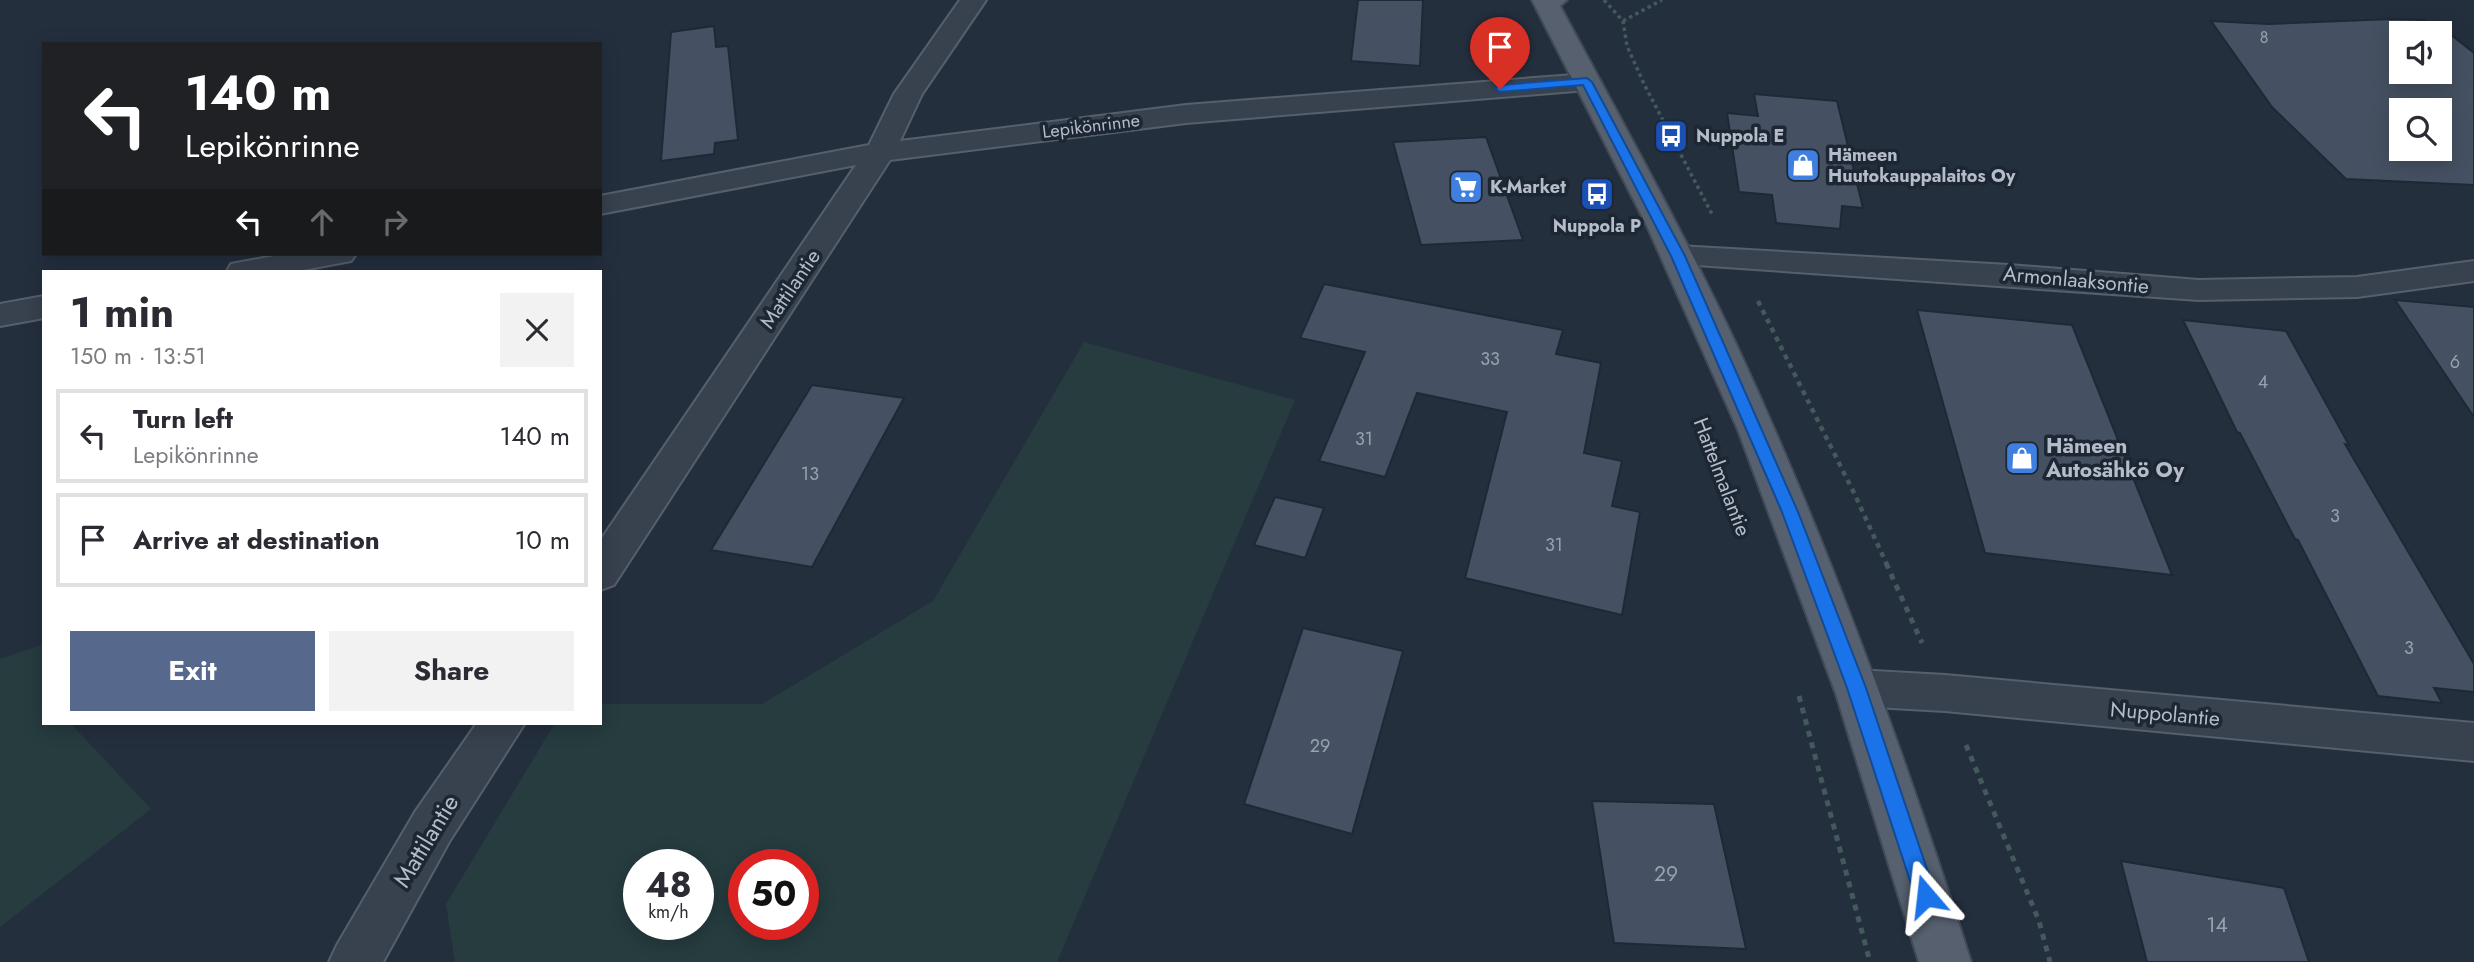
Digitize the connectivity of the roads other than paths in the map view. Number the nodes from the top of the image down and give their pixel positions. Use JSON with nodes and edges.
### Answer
{"nodes":[{"id":1,"x":973,"y":0,"type":"edge"},
{"id":2,"x":1547,"y":0,"type":"edge"},
{"id":3,"x":1578,"y":65,"type":"junction"},
{"id":4,"x":880,"y":152,"type":"junction"},
{"id":5,"x":602,"y":205,"type":"edge"},
{"id":6,"x":329,"y":256,"type":"edge"},
{"id":7,"x":1678,"y":256,"type":"junction"},
{"id":8,"x":249,"y":270,"type":"edge"},
{"id":9,"x":2474,"y":271,"type":"edge"},
{"id":10,"x":42,"y":307,"type":"edge"},
{"id":11,"x":0,"y":315,"type":"edge"},
{"id":12,"x":602,"y":571,"type":"edge"},
{"id":13,"x":1856,"y":688,"type":"junction"},
{"id":14,"x":501,"y":725,"type":"edge"},
{"id":15,"x":2474,"y":742,"type":"edge"},
{"id":16,"x":355,"y":962,"type":"edge"},
{"id":17,"x":1945,"y":962,"type":"edge"}],
"edges":[{"from":1,"to":4,"type":"street","name":"Mattilantie"},
{"from":2,"to":3,"type":"main road"},
{"from":3,"to":4,"type":"street","name":"Lepikönrinne"},
{"from":3,"to":7,"type":"main road"},
{"from":4,"to":5,"type":"street","name":"Lepikönrinne"},
{"from":4,"to":12,"type":"street","name":"Mattilantie"},
{"from":6,"to":8,"type":"street"},
{"from":7,"to":9,"type":"street","name":"Armonlaaksontie"},
{"from":7,"to":13,"type":"main road"},
{"from":10,"to":11,"type":"street"},
{"from":13,"to":15,"type":"street","name":"Nuppolantie"},
{"from":13,"to":17,"type":"main road"},
{"from":14,"to":16,"type":"street","name":"Mattilantie"}]}
